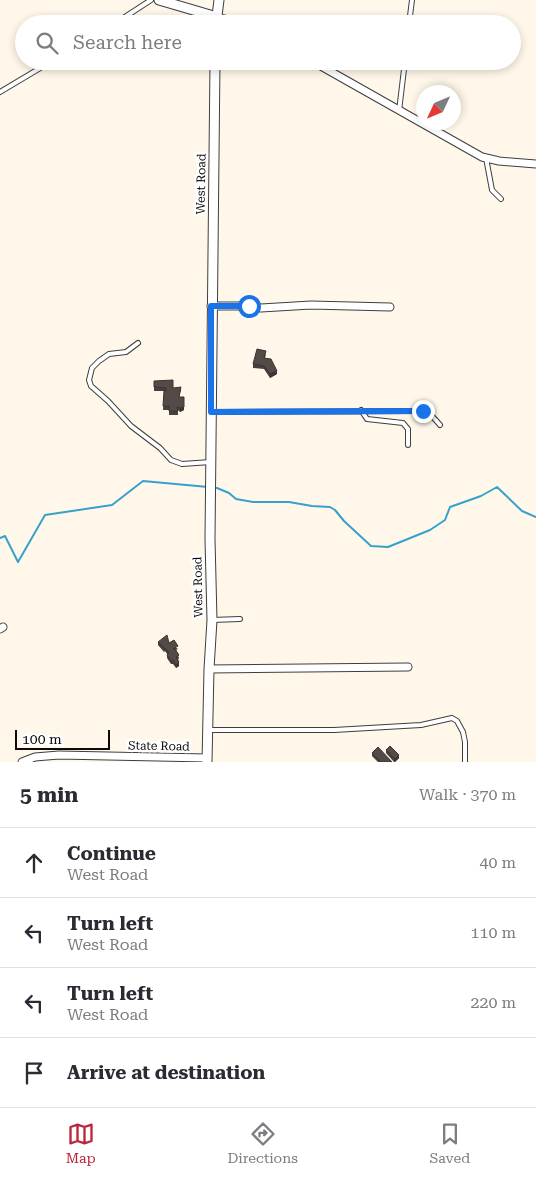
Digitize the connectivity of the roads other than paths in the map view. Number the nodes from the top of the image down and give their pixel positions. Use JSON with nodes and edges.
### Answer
{"nodes":[{"id":1,"x":151,"y":0,"type":"edge"},
{"id":2,"x":158,"y":0,"type":"edge"},
{"id":3,"x":220,"y":0,"type":"edge"},
{"id":4,"x":412,"y":0,"type":"edge"},
{"id":5,"x":128,"y":15,"type":"edge"},
{"id":6,"x":202,"y":15,"type":"edge"},
{"id":7,"x":218,"y":15,"type":"edge"},
{"id":8,"x":410,"y":15,"type":"edge"},
{"id":9,"x":37,"y":70,"type":"edge"},
{"id":10,"x":215,"y":70,"type":"edge"},
{"id":11,"x":328,"y":70,"type":"edge"},
{"id":12,"x":404,"y":70,"type":"edge"},
{"id":13,"x":0,"y":92,"type":"edge"},
{"id":14,"x":399,"y":111,"type":"junction"},
{"id":15,"x":486,"y":158,"type":"junction"},
{"id":16,"x":536,"y":164,"type":"edge"},
{"id":17,"x":502,"y":199,"type":"dead end"},
{"id":18,"x":211,"y":306,"type":"junction"},
{"id":19,"x":390,"y":307,"type":"dead end"},
{"id":20,"x":138,"y":343,"type":"dead end"},
{"id":21,"x":361,"y":410,"type":"junction"},
{"id":22,"x":211,"y":412,"type":"junction"},
{"id":23,"x":440,"y":425,"type":"dead end"},
{"id":24,"x":408,"y":446,"type":"dead end"},
{"id":25,"x":211,"y":462,"type":"junction"},
{"id":26,"x":240,"y":619,"type":"dead end"},
{"id":27,"x":212,"y":620,"type":"junction"},
{"id":28,"x":408,"y":667,"type":"dead end"},
{"id":29,"x":208,"y":669,"type":"junction"},
{"id":30,"x":208,"y":730,"type":"junction"},
{"id":31,"x":207,"y":760,"type":"edge"},
{"id":32,"x":22,"y":762,"type":"edge"},
{"id":33,"x":465,"y":762,"type":"edge"}],
"edges":[{"from":1,"to":5,"type":"lane"},
{"from":2,"to":6,"type":"street"},
{"from":3,"to":7,"type":"street"},
{"from":4,"to":8,"type":"lane"},
{"from":9,"to":13,"type":"lane"},
{"from":10,"to":18,"type":"street","name":"West Road"},
{"from":11,"to":14,"type":"street"},
{"from":12,"to":14,"type":"lane"},
{"from":14,"to":15,"type":"street"},
{"from":15,"to":16,"type":"street"},
{"from":15,"to":17,"type":"lane"},
{"from":18,"to":19,"type":"street"},
{"from":18,"to":22,"type":"street","name":"West Road"},
{"from":20,"to":25,"type":"lane"},
{"from":21,"to":22,"type":"lane"},
{"from":21,"to":23,"type":"lane"},
{"from":21,"to":24,"type":"lane"},
{"from":22,"to":25,"type":"street","name":"West Road"},
{"from":25,"to":27,"type":"street","name":"West Road"},
{"from":26,"to":27,"type":"lane"},
{"from":27,"to":29,"type":"street","name":"West Road"},
{"from":28,"to":29,"type":"street"},
{"from":29,"to":30,"type":"street","name":"West Road"},
{"from":30,"to":31,"type":"street","name":"West Road"},
{"from":30,"to":33,"type":"lane"},
{"from":31,"to":32,"type":"street","name":"State Road"}]}
